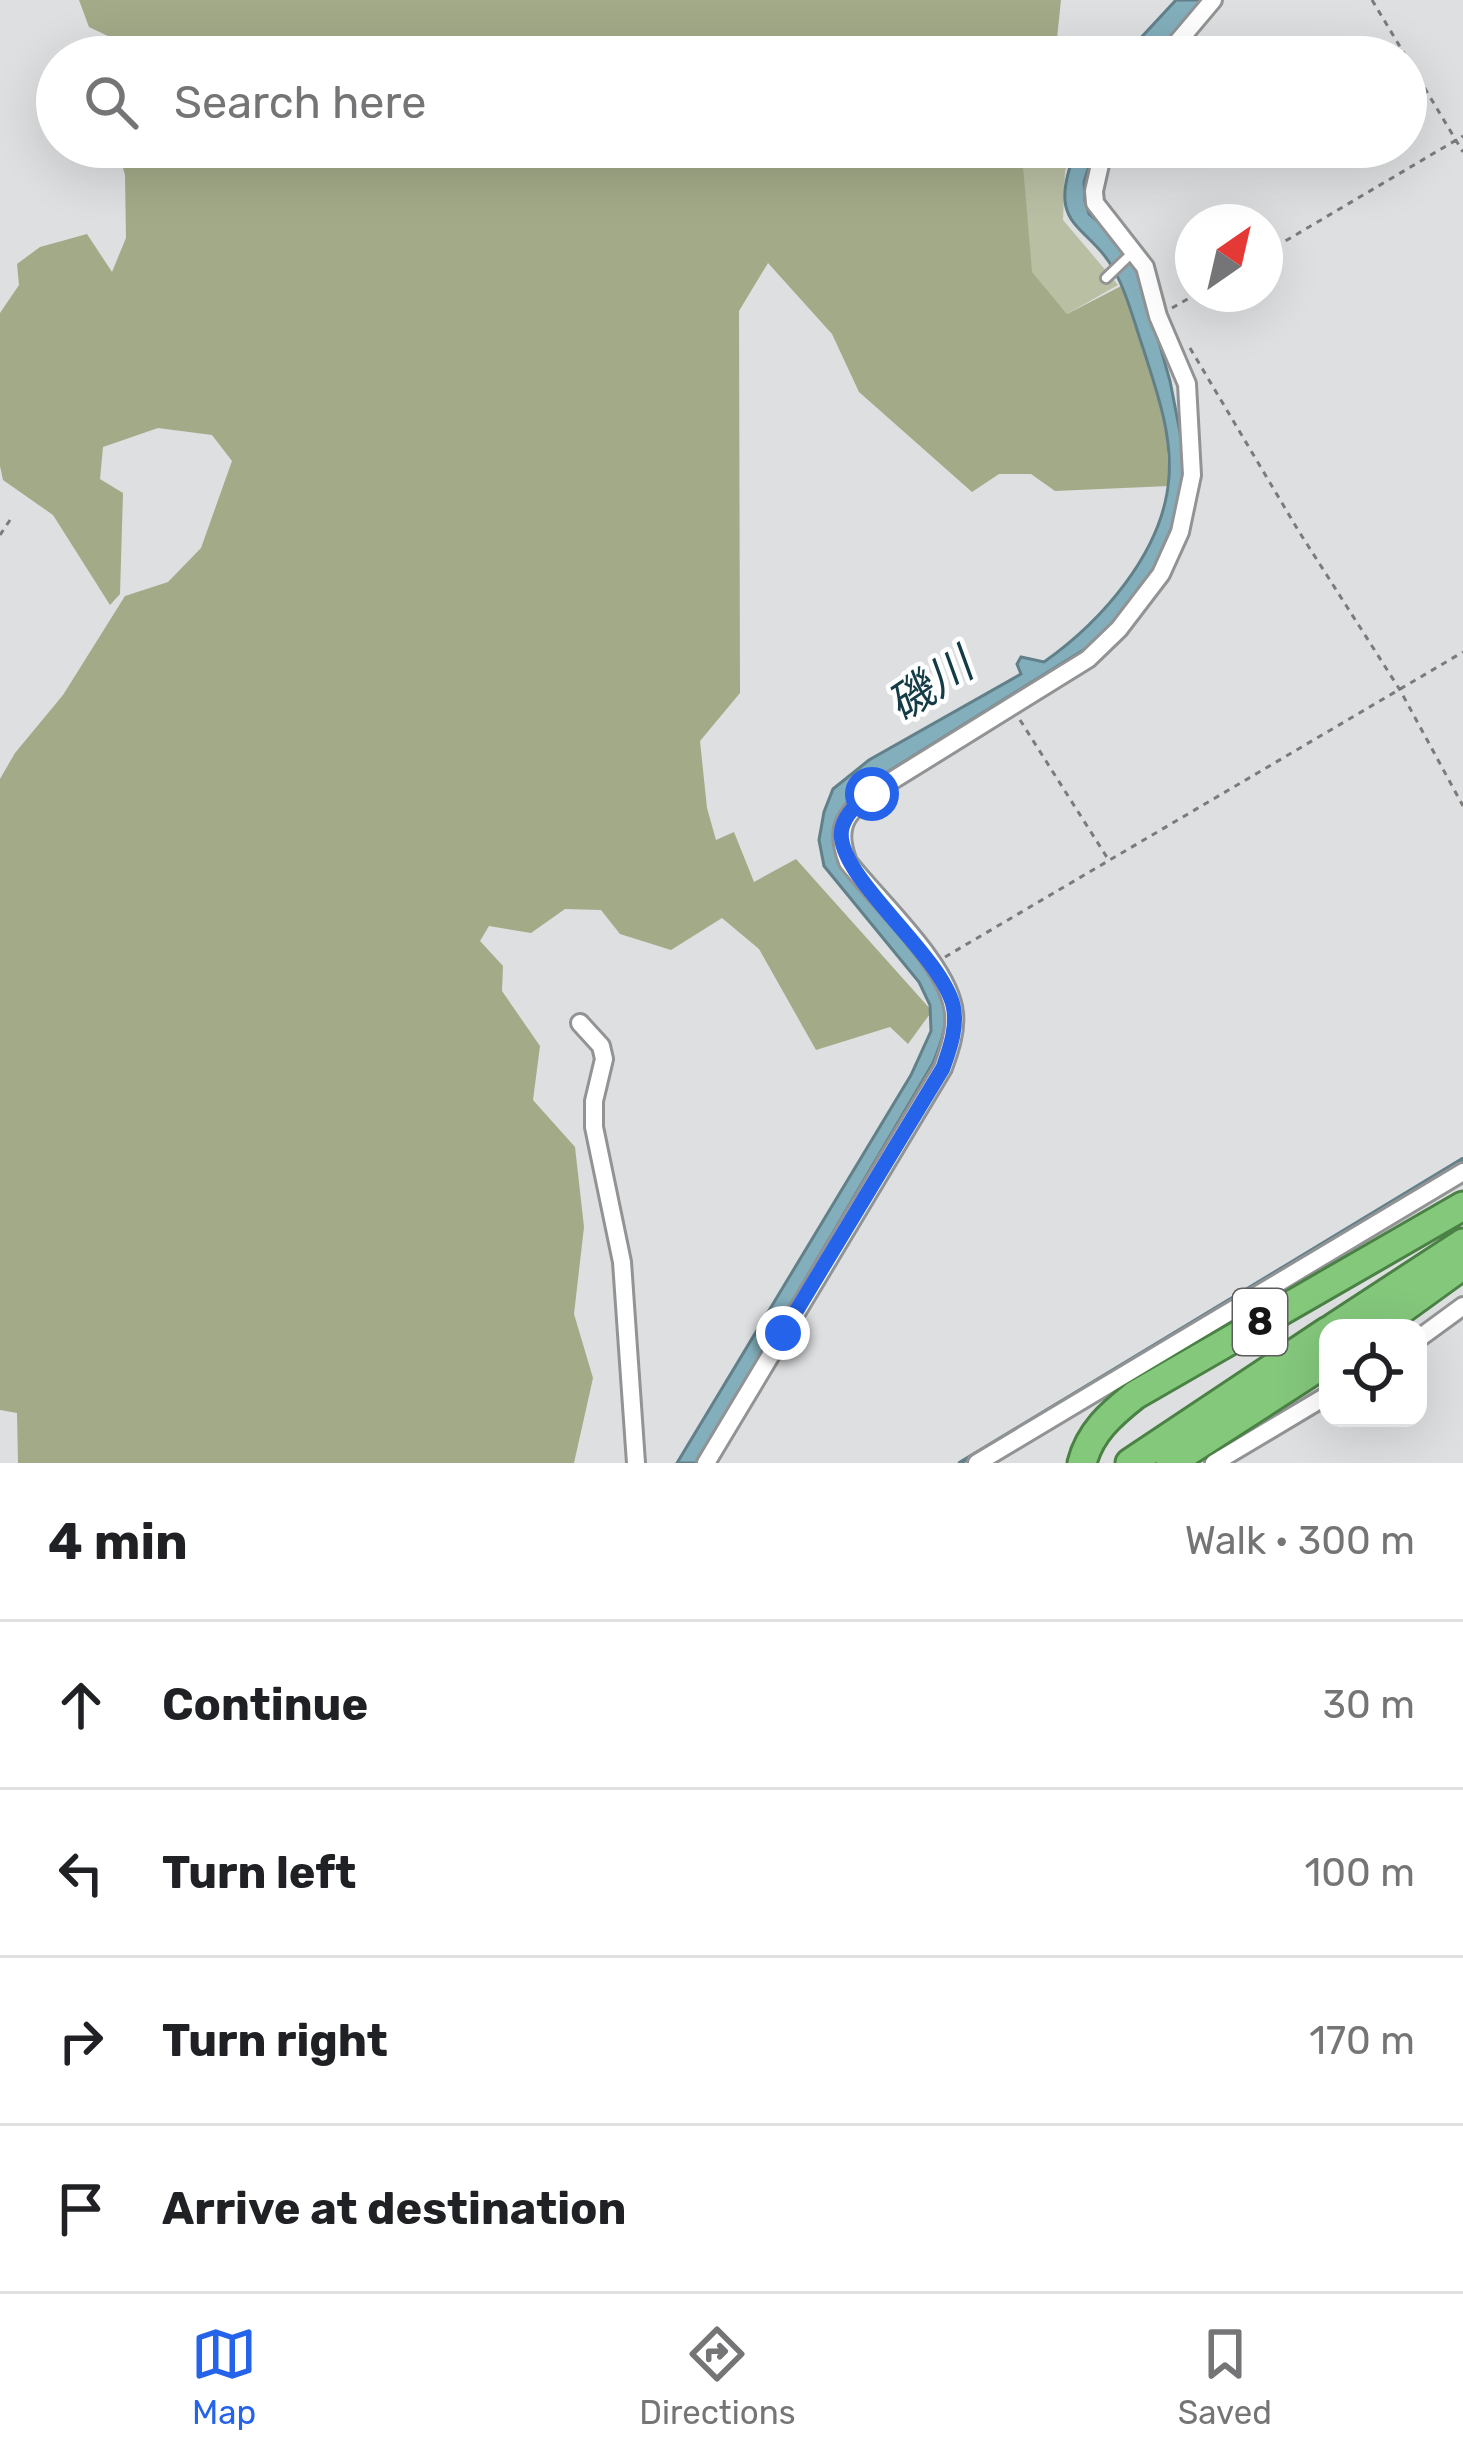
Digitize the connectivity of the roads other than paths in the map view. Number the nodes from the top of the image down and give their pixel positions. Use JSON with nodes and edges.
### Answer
{"nodes":[{"id":1,"x":1213,"y":0,"type":"edge"},
{"id":2,"x":1183,"y":36,"type":"edge"},
{"id":3,"x":1099,"y":168,"type":"edge"},
{"id":4,"x":1132,"y":252,"type":"junction"},
{"id":5,"x":1108,"y":276,"type":"dead end"},
{"id":6,"x":580,"y":1023,"type":"dead end"},
{"id":7,"x":1463,"y":1172,"type":"edge"},
{"id":8,"x":1463,"y":1206,"type":"edge"},
{"id":9,"x":1463,"y":1243,"type":"edge"},
{"id":10,"x":1463,"y":1264,"type":"edge"},
{"id":11,"x":1463,"y":1306,"type":"edge"},
{"id":12,"x":1348,"y":1319,"type":"edge"},
{"id":13,"x":1388,"y":1319,"type":"edge"},
{"id":14,"x":1427,"y":1332,"type":"edge"},
{"id":15,"x":1319,"y":1338,"type":"edge"},
{"id":16,"x":1319,"y":1366,"type":"edge"},
{"id":17,"x":1319,"y":1400,"type":"edge"},
{"id":18,"x":1134,"y":1460,"type":"edge"},
{"id":19,"x":636,"y":1463,"type":"edge"},
{"id":20,"x":706,"y":1463,"type":"edge"},
{"id":21,"x":977,"y":1463,"type":"edge"},
{"id":22,"x":1082,"y":1463,"type":"edge"},
{"id":23,"x":1170,"y":1463,"type":"edge"},
{"id":24,"x":1214,"y":1463,"type":"edge"}],
"edges":[{"from":1,"to":2,"type":"street"},
{"from":3,"to":4,"type":"street"},
{"from":4,"to":5,"type":"lane"},
{"from":4,"to":20,"type":"street"},
{"from":6,"to":19,"type":"street"},
{"from":7,"to":21,"type":"street"},
{"from":8,"to":22,"type":"highway","number":"8"},
{"from":9,"to":12,"type":"highway","number":"8"},
{"from":10,"to":13,"type":"highway"},
{"from":11,"to":14,"type":"street"},
{"from":15,"to":18,"type":"highway","number":"8"},
{"from":16,"to":23,"type":"highway","number":"8"},
{"from":17,"to":24,"type":"street"}]}
